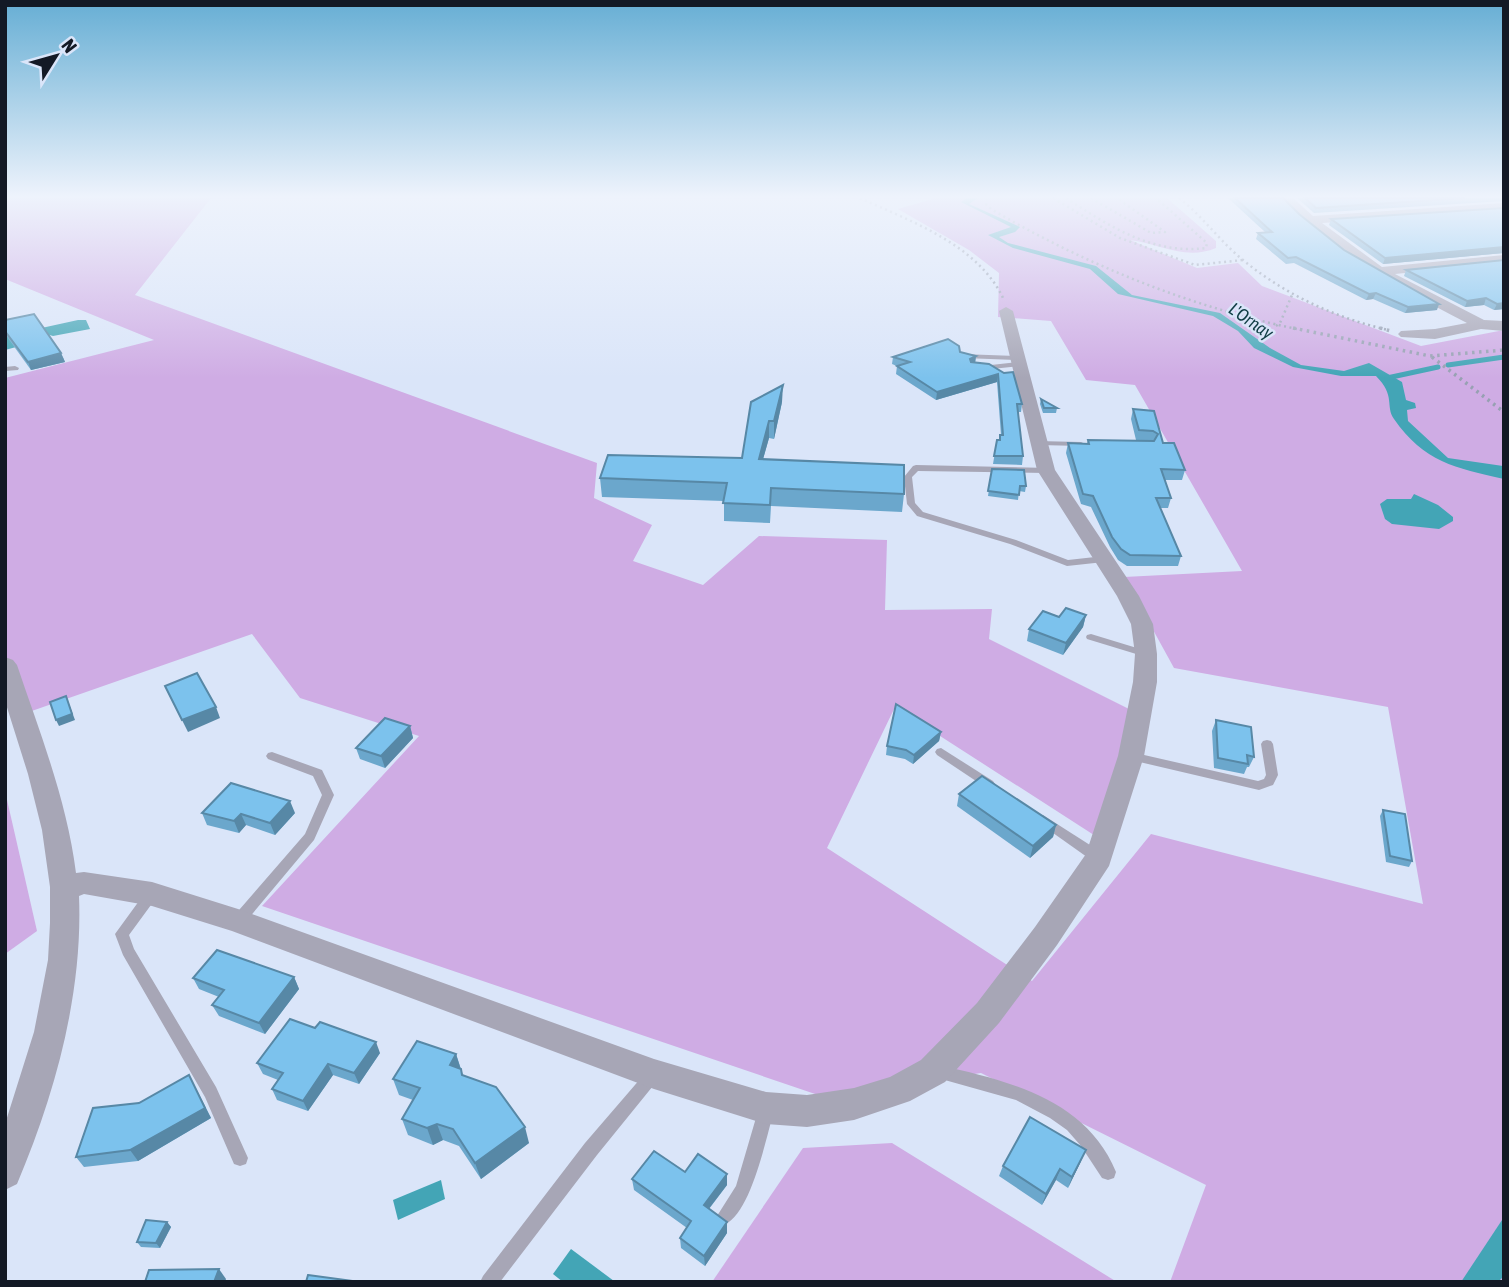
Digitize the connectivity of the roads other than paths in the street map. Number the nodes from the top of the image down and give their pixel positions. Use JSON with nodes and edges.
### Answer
{"nodes":[{"id":1,"x":1361,"y":258,"type":"edge"},
{"id":2,"x":1504,"y":259,"type":"edge"},
{"id":3,"x":1379,"y":271,"type":"junction"},
{"id":4,"x":1006,"y":311,"type":"road end"},
{"id":5,"x":1480,"y":324,"type":"junction"},
{"id":6,"x":1504,"y":326,"type":"edge"},
{"id":7,"x":1406,"y":334,"type":"road end"},
{"id":8,"x":964,"y":356,"type":"edge"},
{"id":9,"x":1017,"y":361,"type":"junction"},
{"id":10,"x":15,"y":368,"type":"dead end"},
{"id":11,"x":975,"y":368,"type":"edge"},
{"id":12,"x":5,"y":369,"type":"edge"},
{"id":13,"x":1039,"y":443,"type":"junction"},
{"id":14,"x":1094,"y":444,"type":"edge"},
{"id":15,"x":1046,"y":470,"type":"junction"},
{"id":16,"x":1104,"y":559,"type":"junction"},
{"id":17,"x":1091,"y":637,"type":"dead end"},
{"id":18,"x":1146,"y":654,"type":"junction"},
{"id":19,"x":5,"y":666,"type":"edge"},
{"id":20,"x":1267,"y":744,"type":"dead end"},
{"id":21,"x":941,"y":752,"type":"dead end"},
{"id":22,"x":272,"y":756,"type":"dead end"},
{"id":23,"x":1131,"y":756,"type":"junction"},
{"id":24,"x":998,"y":790,"type":"edge"},
{"id":25,"x":1031,"y":813,"type":"edge"},
{"id":26,"x":1099,"y":858,"type":"junction"},
{"id":27,"x":64,"y":887,"type":"junction"},
{"id":28,"x":152,"y":894,"type":"junction"},
{"id":29,"x":238,"y":922,"type":"junction"},
{"id":30,"x":933,"y":1071,"type":"junction"},
{"id":31,"x":654,"y":1074,"type":"junction"},
{"id":32,"x":766,"y":1108,"type":"junction"},
{"id":33,"x":240,"y":1158,"type":"dead end"},
{"id":34,"x":5,"y":1172,"type":"edge"},
{"id":35,"x":1108,"y":1172,"type":"dead end"},
{"id":36,"x":724,"y":1216,"type":"edge"},
{"id":37,"x":489,"y":1282,"type":"edge"}],
"edges":[{"from":1,"to":3,"type":"street"},
{"from":2,"to":3,"type":"street"},
{"from":3,"to":5,"type":"street"},
{"from":4,"to":9,"type":"street"},
{"from":5,"to":6,"type":"street"},
{"from":5,"to":7,"type":"street"},
{"from":8,"to":9,"type":"lane"},
{"from":9,"to":11,"type":"lane"},
{"from":9,"to":13,"type":"street"},
{"from":10,"to":12,"type":"lane"},
{"from":13,"to":14,"type":"lane"},
{"from":13,"to":15,"type":"street"},
{"from":15,"to":16,"type":"street"},
{"from":15,"to":16,"type":"lane"},
{"from":16,"to":18,"type":"street"},
{"from":17,"to":18,"type":"lane"},
{"from":18,"to":23,"type":"street"},
{"from":19,"to":27,"type":"street"},
{"from":20,"to":23,"type":"lane"},
{"from":21,"to":24,"type":"lane"},
{"from":22,"to":29,"type":"lane"},
{"from":23,"to":26,"type":"street"},
{"from":25,"to":26,"type":"lane"},
{"from":26,"to":30,"type":"street"},
{"from":27,"to":28,"type":"street"},
{"from":27,"to":34,"type":"street"},
{"from":28,"to":29,"type":"street"},
{"from":28,"to":33,"type":"lane"},
{"from":29,"to":31,"type":"street"},
{"from":30,"to":32,"type":"street"},
{"from":30,"to":35,"type":"lane"},
{"from":31,"to":32,"type":"street"},
{"from":31,"to":37,"type":"lane"},
{"from":32,"to":36,"type":"lane"}]}
